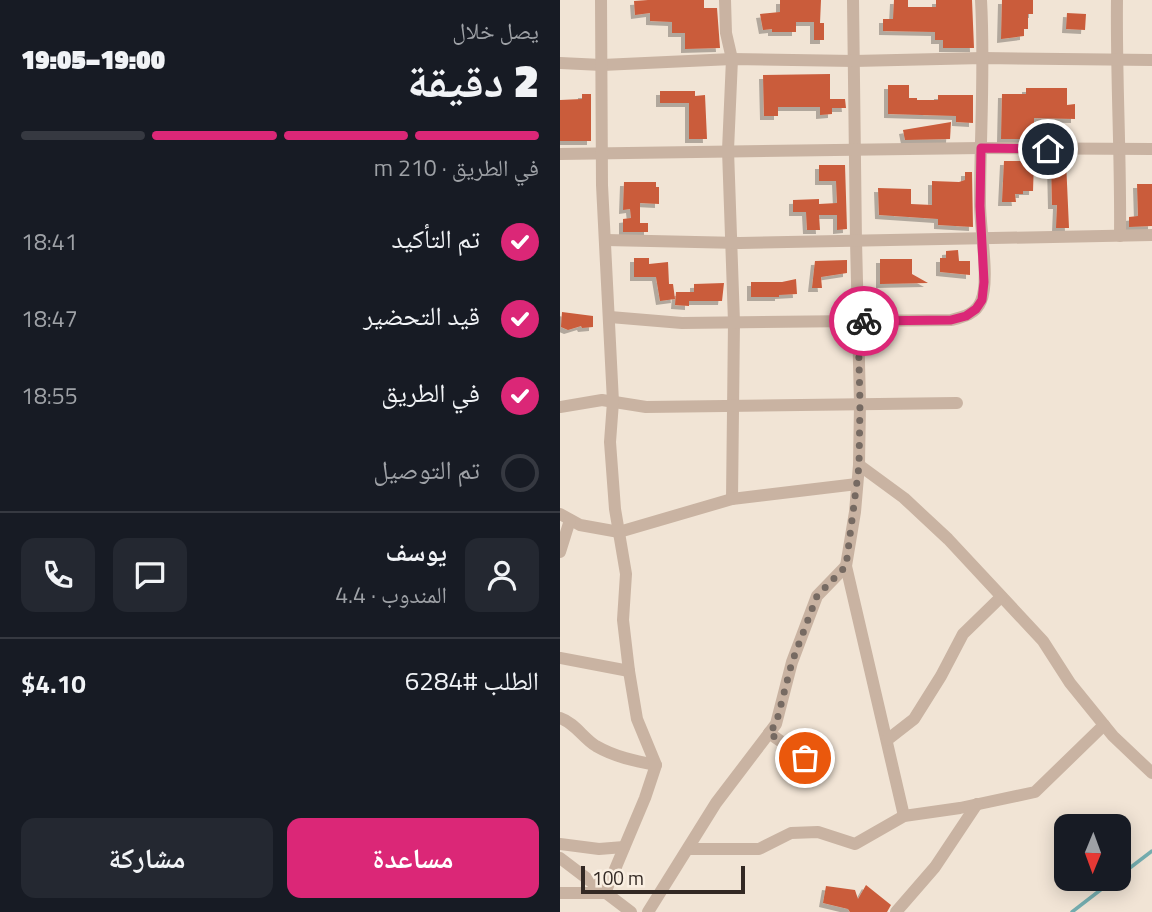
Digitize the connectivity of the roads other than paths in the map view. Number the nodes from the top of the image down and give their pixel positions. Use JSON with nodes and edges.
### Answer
{"nodes":[{"id":1,"x":601,"y":0,"type":"edge"},
{"id":2,"x":725,"y":0,"type":"edge"},
{"id":3,"x":853,"y":0,"type":"edge"},
{"id":4,"x":981,"y":0,"type":"edge"},
{"id":5,"x":1117,"y":0,"type":"edge"},
{"id":6,"x":983,"y":58,"type":"junction"},
{"id":7,"x":732,"y":60,"type":"junction"},
{"id":8,"x":1116,"y":60,"type":"junction"},
{"id":9,"x":1152,"y":60,"type":"edge"},
{"id":10,"x":854,"y":61,"type":"junction"},
{"id":11,"x":560,"y":64,"type":"edge"},
{"id":12,"x":602,"y":65,"type":"junction"},
{"id":13,"x":981,"y":148,"type":"junction"},
{"id":14,"x":855,"y":149,"type":"junction"},
{"id":15,"x":1121,"y":149,"type":"junction"},
{"id":16,"x":1152,"y":149,"type":"edge"},
{"id":17,"x":728,"y":150,"type":"junction"},
{"id":18,"x":602,"y":152,"type":"junction"},
{"id":19,"x":560,"y":154,"type":"edge"},
{"id":20,"x":1152,"y":235,"type":"edge"},
{"id":21,"x":1120,"y":236,"type":"junction"},
{"id":22,"x":982,"y":238,"type":"junction"},
{"id":23,"x":606,"y":240,"type":"junction"},
{"id":24,"x":856,"y":241,"type":"junction"},
{"id":25,"x":731,"y":243,"type":"junction"},
{"id":26,"x":610,"y":317,"type":"junction"},
{"id":27,"x":858,"y":321,"type":"junction"},
{"id":28,"x":734,"y":322,"type":"junction"},
{"id":29,"x":613,"y":402,"type":"junction"},
{"id":30,"x":860,"y":403,"type":"junction"},
{"id":31,"x":957,"y":403,"type":"dead end"},
{"id":32,"x":733,"y":405,"type":"junction"},
{"id":33,"x":560,"y":407,"type":"edge"},
{"id":34,"x":859,"y":466,"type":"junction"},
{"id":35,"x":857,"y":484,"type":"junction"},
{"id":36,"x":732,"y":499,"type":"junction"},
{"id":37,"x":565,"y":517,"type":"edge"},
{"id":38,"x":619,"y":532,"type":"junction"},
{"id":39,"x":563,"y":536,"type":"edge"},
{"id":40,"x":560,"y":552,"type":"edge"},
{"id":41,"x":846,"y":566,"type":"junction"},
{"id":42,"x":1002,"y":597,"type":"junction"},
{"id":43,"x":560,"y":658,"type":"edge"},
{"id":44,"x":629,"y":671,"type":"junction"},
{"id":45,"x":560,"y":718,"type":"edge"},
{"id":46,"x":1104,"y":725,"type":"junction"},
{"id":47,"x":769,"y":733,"type":"junction"},
{"id":48,"x":887,"y":740,"type":"junction"},
{"id":49,"x":656,"y":765,"type":"junction"},
{"id":50,"x":823,"y":771,"type":"dead end"},
{"id":51,"x":1152,"y":773,"type":"edge"},
{"id":52,"x":977,"y":804,"type":"junction"},
{"id":53,"x":904,"y":816,"type":"junction"},
{"id":54,"x":560,"y":844,"type":"edge"},
{"id":55,"x":624,"y":847,"type":"junction"},
{"id":56,"x":688,"y":849,"type":"junction"},
{"id":57,"x":560,"y":858,"type":"edge"},
{"id":58,"x":560,"y":893,"type":"edge"},
{"id":59,"x":606,"y":893,"type":"junction"},
{"id":60,"x":631,"y":912,"type":"edge"},
{"id":61,"x":648,"y":912,"type":"edge"},
{"id":62,"x":897,"y":912,"type":"edge"}],
"edges":[{"from":1,"to":12,"type":"street"},
{"from":2,"to":7,"type":"street"},
{"from":3,"to":10,"type":"street"},
{"from":4,"to":6,"type":"street"},
{"from":5,"to":8,"type":"street"},
{"from":6,"to":8,"type":"street"},
{"from":6,"to":10,"type":"street"},
{"from":6,"to":13,"type":"street"},
{"from":7,"to":10,"type":"street"},
{"from":7,"to":12,"type":"street"},
{"from":7,"to":17,"type":"street"},
{"from":8,"to":9,"type":"street"},
{"from":8,"to":15,"type":"street"},
{"from":10,"to":14,"type":"street"},
{"from":11,"to":12,"type":"street"},
{"from":12,"to":18,"type":"street"},
{"from":13,"to":14,"type":"street"},
{"from":13,"to":15,"type":"street"},
{"from":13,"to":22,"type":"street"},
{"from":14,"to":17,"type":"street"},
{"from":14,"to":24,"type":"street"},
{"from":15,"to":16,"type":"street"},
{"from":15,"to":21,"type":"street"},
{"from":17,"to":18,"type":"street"},
{"from":17,"to":25,"type":"street"},
{"from":18,"to":19,"type":"street"},
{"from":18,"to":23,"type":"street"},
{"from":20,"to":21,"type":"street"},
{"from":21,"to":22,"type":"street"},
{"from":22,"to":24,"type":"street"},
{"from":22,"to":27,"type":"street"},
{"from":23,"to":25,"type":"street"},
{"from":23,"to":26,"type":"street"},
{"from":24,"to":25,"type":"street"},
{"from":24,"to":27,"type":"street"},
{"from":25,"to":28,"type":"street"},
{"from":26,"to":28,"type":"street"},
{"from":26,"to":29,"type":"street"},
{"from":27,"to":28,"type":"street"},
{"from":27,"to":30,"type":"street"},
{"from":28,"to":32,"type":"street"},
{"from":29,"to":32,"type":"street"},
{"from":29,"to":33,"type":"street"},
{"from":29,"to":38,"type":"street"},
{"from":30,"to":31,"type":"street"},
{"from":30,"to":32,"type":"street"},
{"from":30,"to":34,"type":"street"},
{"from":32,"to":36,"type":"street"},
{"from":34,"to":35,"type":"street"},
{"from":34,"to":42,"type":"street"},
{"from":35,"to":36,"type":"street"},
{"from":35,"to":41,"type":"street"},
{"from":36,"to":38,"type":"street"},
{"from":37,"to":38,"type":"street"},
{"from":37,"to":39,"type":"street"},
{"from":38,"to":44,"type":"street"},
{"from":39,"to":40,"type":"street"},
{"from":41,"to":47,"type":"street"},
{"from":41,"to":48,"type":"street"},
{"from":42,"to":46,"type":"street"},
{"from":42,"to":48,"type":"street"},
{"from":43,"to":44,"type":"street"},
{"from":44,"to":49,"type":"street"},
{"from":45,"to":49,"type":"street"},
{"from":46,"to":51,"type":"street"},
{"from":46,"to":52,"type":"street"},
{"from":47,"to":50,"type":"street"},
{"from":47,"to":56,"type":"street"},
{"from":48,"to":53,"type":"street"},
{"from":49,"to":55,"type":"street"},
{"from":52,"to":53,"type":"street"},
{"from":52,"to":62,"type":"street"},
{"from":53,"to":56,"type":"street"},
{"from":54,"to":55,"type":"street"},
{"from":55,"to":59,"type":"street"},
{"from":56,"to":61,"type":"street"},
{"from":57,"to":59,"type":"street"},
{"from":58,"to":59,"type":"street"},
{"from":59,"to":60,"type":"street"}]}
